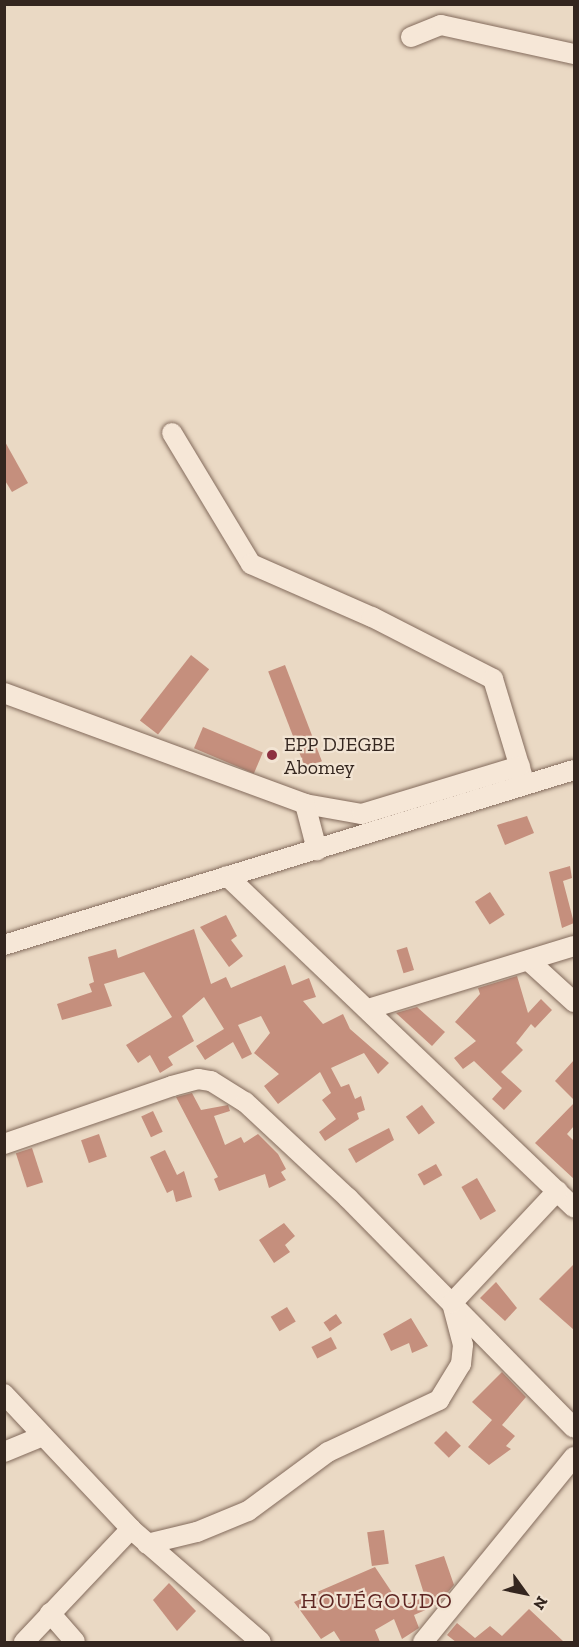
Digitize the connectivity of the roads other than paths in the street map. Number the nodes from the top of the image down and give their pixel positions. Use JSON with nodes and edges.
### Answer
{"nodes":[{"id":1,"x":411,"y":37,"type":"dead end"},
{"id":2,"x":574,"y":54,"type":"edge"},
{"id":3,"x":172,"y":433,"type":"dead end"},
{"id":4,"x":4,"y":693,"type":"edge"},
{"id":5,"x":520,"y":766,"type":"junction"},
{"id":6,"x":574,"y":770,"type":"edge"},
{"id":7,"x":525,"y":787,"type":"junction"},
{"id":8,"x":305,"y":804,"type":"junction"},
{"id":9,"x":317,"y":850,"type":"junction"},
{"id":10,"x":227,"y":876,"type":"junction"},
{"id":11,"x":4,"y":945,"type":"edge"},
{"id":12,"x":574,"y":946,"type":"edge"},
{"id":13,"x":530,"y":960,"type":"junction"},
{"id":14,"x":574,"y":1002,"type":"edge"},
{"id":15,"x":368,"y":1009,"type":"junction"},
{"id":16,"x":4,"y":1144,"type":"edge"},
{"id":17,"x":557,"y":1191,"type":"junction"},
{"id":18,"x":574,"y":1208,"type":"edge"},
{"id":19,"x":452,"y":1303,"type":"junction"},
{"id":20,"x":4,"y":1394,"type":"edge"},
{"id":21,"x":574,"y":1428,"type":"edge"},
{"id":22,"x":43,"y":1436,"type":"junction"},
{"id":23,"x":4,"y":1452,"type":"edge"},
{"id":24,"x":574,"y":1457,"type":"edge"},
{"id":25,"x":130,"y":1529,"type":"junction"},
{"id":26,"x":147,"y":1544,"type":"junction"},
{"id":27,"x":50,"y":1613,"type":"junction"},
{"id":28,"x":24,"y":1642,"type":"edge"},
{"id":29,"x":75,"y":1642,"type":"edge"},
{"id":30,"x":261,"y":1642,"type":"edge"},
{"id":31,"x":423,"y":1642,"type":"edge"}],
"edges":[{"from":1,"to":2,"type":"street"},
{"from":3,"to":5,"type":"street"},
{"from":4,"to":8,"type":"street"},
{"from":5,"to":7,"type":"street"},
{"from":5,"to":8,"type":"street"},
{"from":6,"to":7,"type":"street"},
{"from":7,"to":9,"type":"street"},
{"from":8,"to":9,"type":"street"},
{"from":9,"to":10,"type":"street"},
{"from":10,"to":11,"type":"street"},
{"from":10,"to":15,"type":"street"},
{"from":12,"to":13,"type":"street"},
{"from":13,"to":14,"type":"street"},
{"from":13,"to":15,"type":"street"},
{"from":15,"to":17,"type":"street"},
{"from":16,"to":19,"type":"street"},
{"from":17,"to":18,"type":"street"},
{"from":17,"to":19,"type":"street"},
{"from":19,"to":21,"type":"street"},
{"from":19,"to":26,"type":"street"},
{"from":20,"to":22,"type":"street"},
{"from":22,"to":23,"type":"street"},
{"from":22,"to":25,"type":"street"},
{"from":24,"to":31,"type":"street"},
{"from":25,"to":26,"type":"street"},
{"from":25,"to":27,"type":"street"},
{"from":26,"to":30,"type":"street"},
{"from":27,"to":28,"type":"street"},
{"from":27,"to":29,"type":"street"}]}
